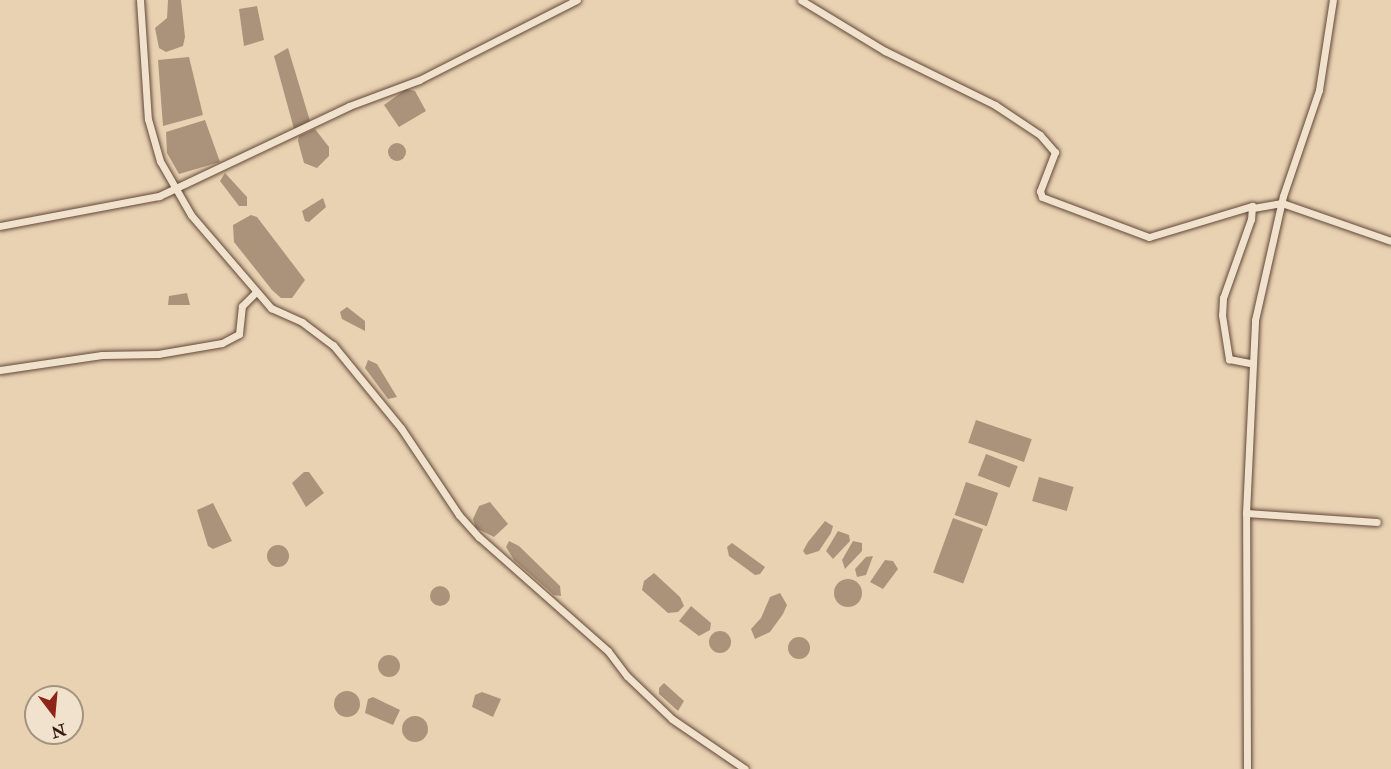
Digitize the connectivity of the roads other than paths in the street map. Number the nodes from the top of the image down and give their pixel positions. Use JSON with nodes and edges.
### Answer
{"nodes":[{"id":1,"x":140,"y":0,"type":"edge"},
{"id":2,"x":578,"y":0,"type":"edge"},
{"id":3,"x":801,"y":0,"type":"edge"},
{"id":4,"x":1333,"y":0,"type":"edge"},
{"id":5,"x":178,"y":188,"type":"junction"},
{"id":6,"x":1282,"y":203,"type":"junction"},
{"id":7,"x":1253,"y":208,"type":"junction"},
{"id":8,"x":0,"y":226,"type":"edge"},
{"id":9,"x":1391,"y":241,"type":"edge"},
{"id":10,"x":256,"y":292,"type":"junction"},
{"id":11,"x":1250,"y":363,"type":"junction"},
{"id":12,"x":0,"y":370,"type":"edge"},
{"id":13,"x":1246,"y":513,"type":"junction"},
{"id":14,"x":1377,"y":522,"type":"dead end"},
{"id":15,"x":745,"y":769,"type":"edge"},
{"id":16,"x":1247,"y":769,"type":"edge"}],
"edges":[{"from":1,"to":5,"type":"street"},
{"from":2,"to":5,"type":"street"},
{"from":3,"to":7,"type":"street"},
{"from":4,"to":6,"type":"street"},
{"from":5,"to":8,"type":"street"},
{"from":5,"to":10,"type":"street"},
{"from":6,"to":7,"type":"street"},
{"from":6,"to":9,"type":"street"},
{"from":6,"to":11,"type":"street"},
{"from":7,"to":11,"type":"street"},
{"from":10,"to":12,"type":"street"},
{"from":10,"to":15,"type":"street"},
{"from":11,"to":13,"type":"street"},
{"from":13,"to":14,"type":"street"},
{"from":13,"to":16,"type":"street"}]}
